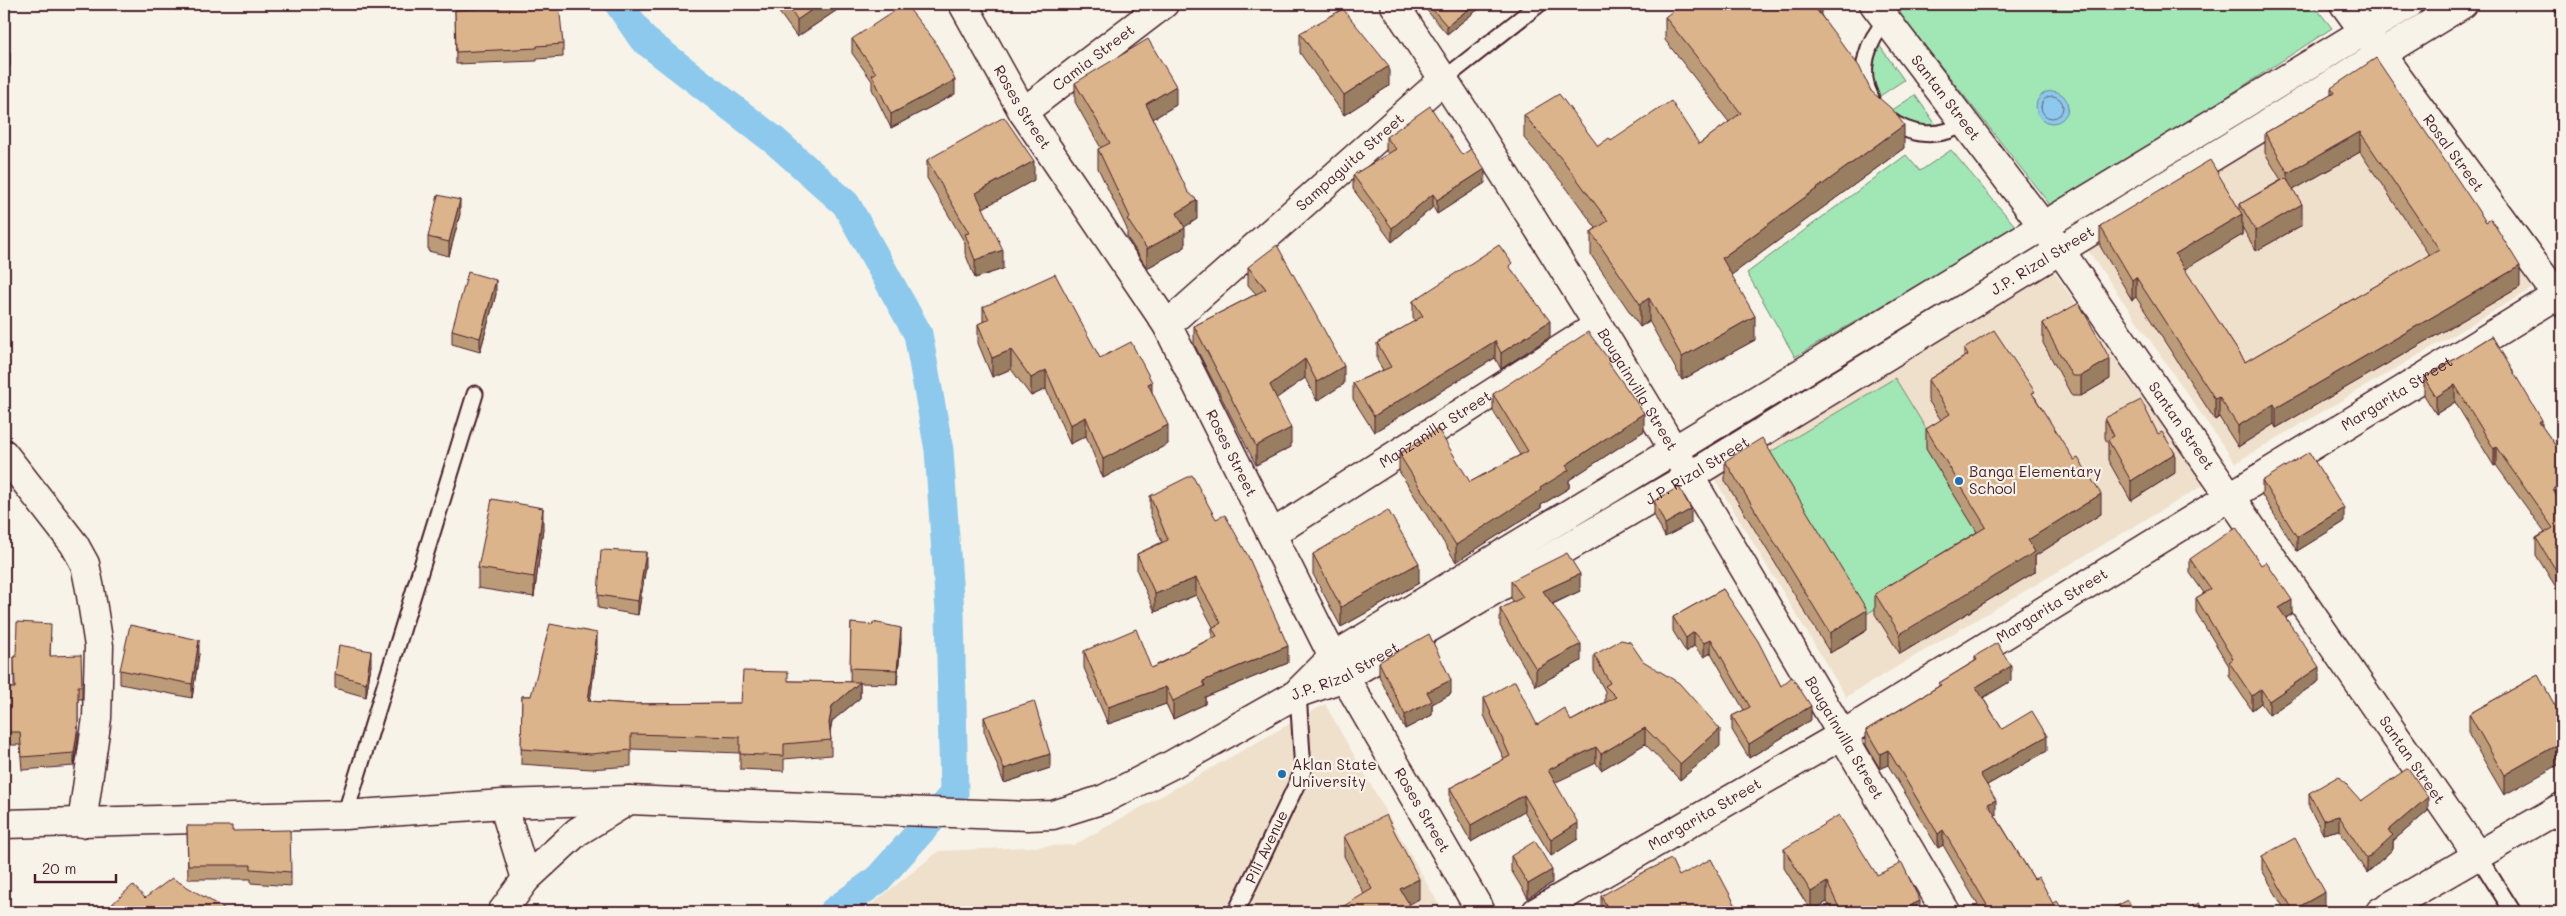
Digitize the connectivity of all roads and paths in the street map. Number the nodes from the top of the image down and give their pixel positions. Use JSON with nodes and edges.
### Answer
{"nodes":[{"id":1,"x":963,"y":4,"type":"edge"},
{"id":2,"x":1164,"y":4,"type":"edge"},
{"id":3,"x":1394,"y":4,"type":"edge"},
{"id":4,"x":1539,"y":4,"type":"edge"},
{"id":5,"x":2344,"y":4,"type":"edge"},
{"id":6,"x":2409,"y":4,"type":"edge"},
{"id":7,"x":2463,"y":4,"type":"edge"},
{"id":8,"x":1881,"y":12,"type":"edge"},
{"id":9,"x":2364,"y":30,"type":"junction"},
{"id":10,"x":2381,"y":53,"type":"junction"},
{"id":11,"x":1444,"y":79,"type":"junction"},
{"id":12,"x":1022,"y":112,"type":"junction"},
{"id":13,"x":1965,"y":123,"type":"junction"},
{"id":14,"x":2044,"y":226,"type":"junction"},
{"id":15,"x":2060,"y":249,"type":"junction"},
{"id":16,"x":2561,"y":296,"type":"edge"},
{"id":17,"x":1166,"y":325,"type":"junction"},
{"id":18,"x":1598,"y":326,"type":"junction"},
{"id":19,"x":475,"y":394,"type":"dead end"},
{"id":20,"x":1675,"y":450,"type":"junction"},
{"id":21,"x":4,"y":454,"type":"edge"},
{"id":22,"x":1690,"y":476,"type":"junction"},
{"id":23,"x":2230,"y":496,"type":"junction"},
{"id":24,"x":1272,"y":534,"type":"junction"},
{"id":25,"x":1339,"y":667,"type":"junction"},
{"id":26,"x":1298,"y":693,"type":"junction"},
{"id":27,"x":1842,"y":735,"type":"junction"},
{"id":28,"x":629,"y":800,"type":"junction"},
{"id":29,"x":503,"y":804,"type":"junction"},
{"id":30,"x":2562,"y":807,"type":"edge"},
{"id":31,"x":345,"y":815,"type":"junction"},
{"id":32,"x":82,"y":823,"type":"junction"},
{"id":33,"x":4,"y":824,"type":"edge"},
{"id":34,"x":2478,"y":856,"type":"junction"},
{"id":35,"x":526,"y":878,"type":"junction"},
{"id":36,"x":502,"y":912,"type":"edge"},
{"id":37,"x":1236,"y":912,"type":"edge"},
{"id":38,"x":1481,"y":912,"type":"edge"},
{"id":39,"x":1536,"y":912,"type":"edge"},
{"id":40,"x":1946,"y":912,"type":"edge"},
{"id":41,"x":2380,"y":912,"type":"edge"},
{"id":42,"x":2513,"y":912,"type":"edge"}],
"edges":[{"from":1,"to":12,"type":"street","name":"Roses Street"},
{"from":2,"to":12,"type":"street","name":"Camia Street"},
{"from":3,"to":11,"type":"street","name":"Bougainvilla Street"},
{"from":4,"to":11,"type":"lane","name":"Sampaguita Street"},
{"from":5,"to":9,"type":"street","name":"Rosal Street"},
{"from":6,"to":9,"type":"street","name":"J.P. Rizal Street"},
{"from":7,"to":10,"type":"street","name":"J.P. Rizal Street"},
{"from":8,"to":13,"type":"street","name":"Santan Street"},
{"from":8,"to":13,"type":"lane"},
{"from":9,"to":10,"type":"street","name":"Rosal Street"},
{"from":9,"to":14,"type":"street","name":"J.P. Rizal Street"},
{"from":10,"to":15,"type":"street","name":"J.P. Rizal Street"},
{"from":10,"to":16,"type":"street","name":"Rosal Street"},
{"from":11,"to":17,"type":"street","name":"Sampaguita Street"},
{"from":11,"to":18,"type":"street","name":"Bougainvilla Street"},
{"from":12,"to":17,"type":"street","name":"Roses Street"},
{"from":13,"to":14,"type":"street","name":"Santan Street"},
{"from":14,"to":15,"type":"street","name":"Santan Street"},
{"from":14,"to":20,"type":"street","name":"J.P. Rizal Street"},
{"from":15,"to":22,"type":"street","name":"J.P. Rizal Street"},
{"from":15,"to":23,"type":"street","name":"Santan Street"},
{"from":16,"to":23,"type":"street","name":"Margarita Street"},
{"from":17,"to":24,"type":"street","name":"Roses Street"},
{"from":18,"to":20,"type":"street","name":"Bougainvilla Street"},
{"from":18,"to":24,"type":"street","name":"Manzanilla Street"},
{"from":19,"to":31,"type":"lane"},
{"from":20,"to":22,"type":"street","name":"Bougainvilla Street"},
{"from":20,"to":25,"type":"street","name":"J.P. Rizal Street"},
{"from":21,"to":32,"type":"street"},
{"from":22,"to":25,"type":"street","name":"J.P. Rizal Street"},
{"from":22,"to":27,"type":"street","name":"Bougainvilla Street"},
{"from":23,"to":27,"type":"street","name":"Margarita Street"},
{"from":23,"to":34,"type":"street","name":"Santan Street"},
{"from":24,"to":25,"type":"street","name":"Roses Street"},
{"from":25,"to":26,"type":"street","name":"J.P. Rizal Street"},
{"from":25,"to":38,"type":"street","name":"Roses Street"},
{"from":26,"to":28,"type":"street","name":"J.P. Rizal Street"},
{"from":26,"to":37,"type":"lane","name":"Pili Avenue"},
{"from":27,"to":39,"type":"street","name":"Margarita Street"},
{"from":27,"to":40,"type":"street","name":"Bougainvilla Street"},
{"from":28,"to":29,"type":"street","name":"J.P. Rizal Street"},
{"from":28,"to":35,"type":"street"},
{"from":29,"to":31,"type":"street","name":"J.P. Rizal Street"},
{"from":29,"to":35,"type":"street"},
{"from":30,"to":34,"type":"street"},
{"from":31,"to":32,"type":"street","name":"J.P. Rizal Street"},
{"from":32,"to":33,"type":"street","name":"J.P. Rizal Street"},
{"from":34,"to":41,"type":"street"},
{"from":34,"to":42,"type":"lane"},
{"from":35,"to":36,"type":"street"}]}
